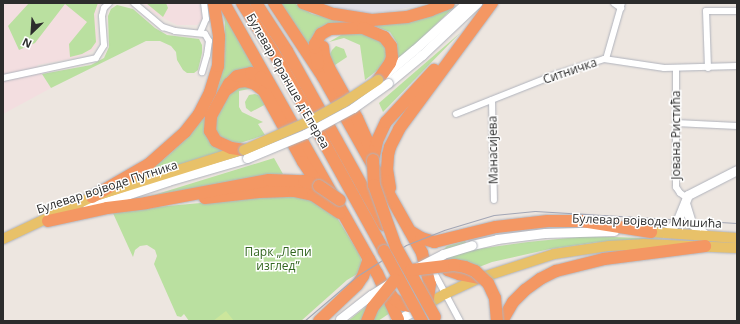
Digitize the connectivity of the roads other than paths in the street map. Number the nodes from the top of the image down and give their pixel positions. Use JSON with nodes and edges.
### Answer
{"nodes":[{"id":1,"x":109,"y":3,"type":"edge"},
{"id":2,"x":134,"y":3,"type":"edge"},
{"id":3,"x":204,"y":3,"type":"edge"},
{"id":4,"x":214,"y":3,"type":"edge"},
{"id":5,"x":224,"y":3,"type":"edge"},
{"id":6,"x":242,"y":3,"type":"edge"},
{"id":7,"x":256,"y":3,"type":"edge"},
{"id":8,"x":274,"y":3,"type":"edge"},
{"id":9,"x":303,"y":3,"type":"edge"},
{"id":10,"x":449,"y":3,"type":"edge"},
{"id":11,"x":466,"y":3,"type":"edge"},
{"id":12,"x":477,"y":3,"type":"edge"},
{"id":13,"x":492,"y":3,"type":"edge"},
{"id":14,"x":614,"y":3,"type":"edge"},
{"id":15,"x":622,"y":6,"type":"edge"},
{"id":16,"x":737,"y":11,"type":"edge"},
{"id":17,"x":200,"y":33,"type":"junction"},
{"id":18,"x":468,"y":35,"type":"junction"},
{"id":19,"x":606,"y":59,"type":"junction"},
{"id":20,"x":737,"y":66,"type":"edge"},
{"id":21,"x":708,"y":68,"type":"junction"},
{"id":22,"x":676,"y":69,"type":"junction"},
{"id":23,"x":202,"y":72,"type":"dead end"},
{"id":24,"x":326,"y":73,"type":"junction"},
{"id":25,"x":3,"y":78,"type":"edge"},
{"id":26,"x":383,"y":81,"type":"junction"},
{"id":27,"x":274,"y":88,"type":"junction"},
{"id":28,"x":226,"y":90,"type":"junction"},
{"id":29,"x":492,"y":100,"type":"junction"},
{"id":30,"x":456,"y":114,"type":"dead end"},
{"id":31,"x":676,"y":123,"type":"junction"},
{"id":32,"x":737,"y":126,"type":"edge"},
{"id":33,"x":245,"y":154,"type":"junction"},
{"id":34,"x":373,"y":160,"type":"junction"},
{"id":35,"x":737,"y":170,"type":"edge"},
{"id":36,"x":319,"y":186,"type":"junction"},
{"id":37,"x":92,"y":197,"type":"junction"},
{"id":38,"x":393,"y":199,"type":"junction"},
{"id":39,"x":494,"y":200,"type":"dead end"},
{"id":40,"x":686,"y":200,"type":"junction"},
{"id":41,"x":146,"y":203,"type":"junction"},
{"id":42,"x":346,"y":217,"type":"junction"},
{"id":43,"x":48,"y":221,"type":"junction"},
{"id":44,"x":35,"y":224,"type":"junction"},
{"id":45,"x":410,"y":231,"type":"junction"},
{"id":46,"x":652,"y":232,"type":"junction"},
{"id":47,"x":665,"y":233,"type":"junction"},
{"id":48,"x":3,"y":238,"type":"edge"},
{"id":49,"x":737,"y":238,"type":"edge"},
{"id":50,"x":446,"y":240,"type":"junction"},
{"id":51,"x":705,"y":241,"type":"junction"},
{"id":52,"x":396,"y":247,"type":"junction"},
{"id":53,"x":737,"y":248,"type":"edge"},
{"id":54,"x":384,"y":251,"type":"junction"},
{"id":55,"x":422,"y":252,"type":"junction"},
{"id":56,"x":369,"y":259,"type":"junction"},
{"id":57,"x":411,"y":270,"type":"junction"},
{"id":58,"x":480,"y":278,"type":"junction"},
{"id":59,"x":395,"y":280,"type":"junction"},
{"id":60,"x":383,"y":284,"type":"junction"},
{"id":61,"x":445,"y":294,"type":"junction"},
{"id":62,"x":424,"y":306,"type":"junction"},
{"id":63,"x":339,"y":320,"type":"edge"},
{"id":64,"x":397,"y":320,"type":"edge"},
{"id":65,"x":319,"y":321,"type":"edge"},
{"id":66,"x":367,"y":321,"type":"edge"},
{"id":67,"x":422,"y":321,"type":"edge"},
{"id":68,"x":438,"y":321,"type":"edge"},
{"id":69,"x":460,"y":321,"type":"edge"},
{"id":70,"x":497,"y":321,"type":"edge"},
{"id":71,"x":502,"y":321,"type":"edge"}],
"edges":[{"from":1,"to":25,"type":"street"},
{"from":2,"to":17,"type":"street"},
{"from":3,"to":17,"type":"street"},
{"from":4,"to":37,"type":"highway"},
{"from":5,"to":27,"type":"highway"},
{"from":6,"to":54,"type":"highway","name":"Булевар Франше д'Епереа","bridge":true},
{"from":7,"to":52,"type":"highway","name":"Булевар Франше д'Епереа","bridge":true},
{"from":8,"to":24,"type":"highway"},
{"from":9,"to":10,"type":"highway"},
{"from":11,"to":26,"type":"main road","name":"Булевар војводе Путника"},
{"from":12,"to":26,"type":"main road","name":"Булевар војводе Путника"},
{"from":13,"to":18,"type":"highway"},
{"from":14,"to":15,"type":"street"},
{"from":15,"to":19,"type":"street"},
{"from":16,"to":21,"type":"street"},
{"from":17,"to":23,"type":"street"},
{"from":18,"to":34,"type":"highway"},
{"from":18,"to":38,"type":"highway"},
{"from":19,"to":22,"type":"street","name":"Ситничка"},
{"from":19,"to":29,"type":"street","name":"Ситничка"},
{"from":20,"to":21,"type":"street","name":"Ситничка"},
{"from":21,"to":22,"type":"street","name":"Ситничка"},
{"from":22,"to":31,"type":"street","name":"Јована Ристића"},
{"from":24,"to":26,"type":"highway"},
{"from":24,"to":34,"type":"highway","bridge":true},
{"from":24,"to":38,"type":"highway"},
{"from":26,"to":33,"type":"main road","name":"Булевар војводе Путника","bridge":true},
{"from":27,"to":28,"type":"highway"},
{"from":27,"to":42,"type":"highway"},
{"from":28,"to":33,"type":"highway"},
{"from":28,"to":36,"type":"highway","bridge":true},
{"from":29,"to":30,"type":"street","name":"Ситничка"},
{"from":29,"to":39,"type":"street","name":"Манасијева"},
{"from":31,"to":32,"type":"street"},
{"from":31,"to":40,"type":"street","name":"Јована Ристића"},
{"from":33,"to":37,"type":"main road","name":"Булевар војводе Путника"},
{"from":33,"to":43,"type":"main road","name":"Булевар војводе Путника"},
{"from":34,"to":52,"type":"highway","bridge":true},
{"from":35,"to":40,"type":"main road"},
{"from":36,"to":41,"type":"highway"},
{"from":36,"to":54,"type":"highway","bridge":true},
{"from":37,"to":44,"type":"main road","name":"Булевар војводе Путника"},
{"from":38,"to":45,"type":"highway"},
{"from":40,"to":47,"type":"main road"},
{"from":40,"to":51,"type":"main road"},
{"from":41,"to":42,"type":"highway"},
{"from":41,"to":43,"type":"highway"},
{"from":42,"to":56,"type":"highway"},
{"from":43,"to":44,"type":"main road","name":"Булевар војводе Путника"},
{"from":44,"to":48,"type":"main road"},
{"from":45,"to":50,"type":"highway"},
{"from":45,"to":55,"type":"highway"},
{"from":46,"to":47,"type":"main road","name":"Булевар војводе Мишића"},
{"from":46,"to":50,"type":"highway"},
{"from":46,"to":57,"type":"main road","name":"Булевар војводе Мишића","bridge":true},
{"from":47,"to":51,"type":"main road","name":"Булевар војводе Мишића"},
{"from":49,"to":51,"type":"main road","name":"Булевар војводе Мишића"},
{"from":50,"to":58,"type":"highway"},
{"from":51,"to":53,"type":"main road","name":"Булевар војводе Мишића"},
{"from":51,"to":58,"type":"main road","name":"Булевар војводе Мишића"},
{"from":51,"to":71,"type":"highway"},
{"from":52,"to":68,"type":"highway","bridge":true},
{"from":54,"to":67,"type":"highway","bridge":true},
{"from":55,"to":61,"type":"street"},
{"from":55,"to":62,"type":"highway"},
{"from":56,"to":60,"type":"highway"},
{"from":56,"to":65,"type":"highway"},
{"from":57,"to":59,"type":"main road","name":"Булевар војводе Мишића","bridge":true},
{"from":57,"to":70,"type":"highway","bridge":true},
{"from":58,"to":61,"type":"main road","name":"Булевар војводе Мишића"},
{"from":59,"to":63,"type":"main road","name":"Булевар војводе Мишића","bridge":true},
{"from":59,"to":66,"type":"highway","bridge":true},
{"from":60,"to":62,"type":"highway"},
{"from":60,"to":64,"type":"highway"},
{"from":61,"to":62,"type":"main road","name":"Булевар војводе Мишића"},
{"from":61,"to":69,"type":"street"},
{"from":62,"to":64,"type":"main road","name":"Булевар војводе Мишића"}]}
